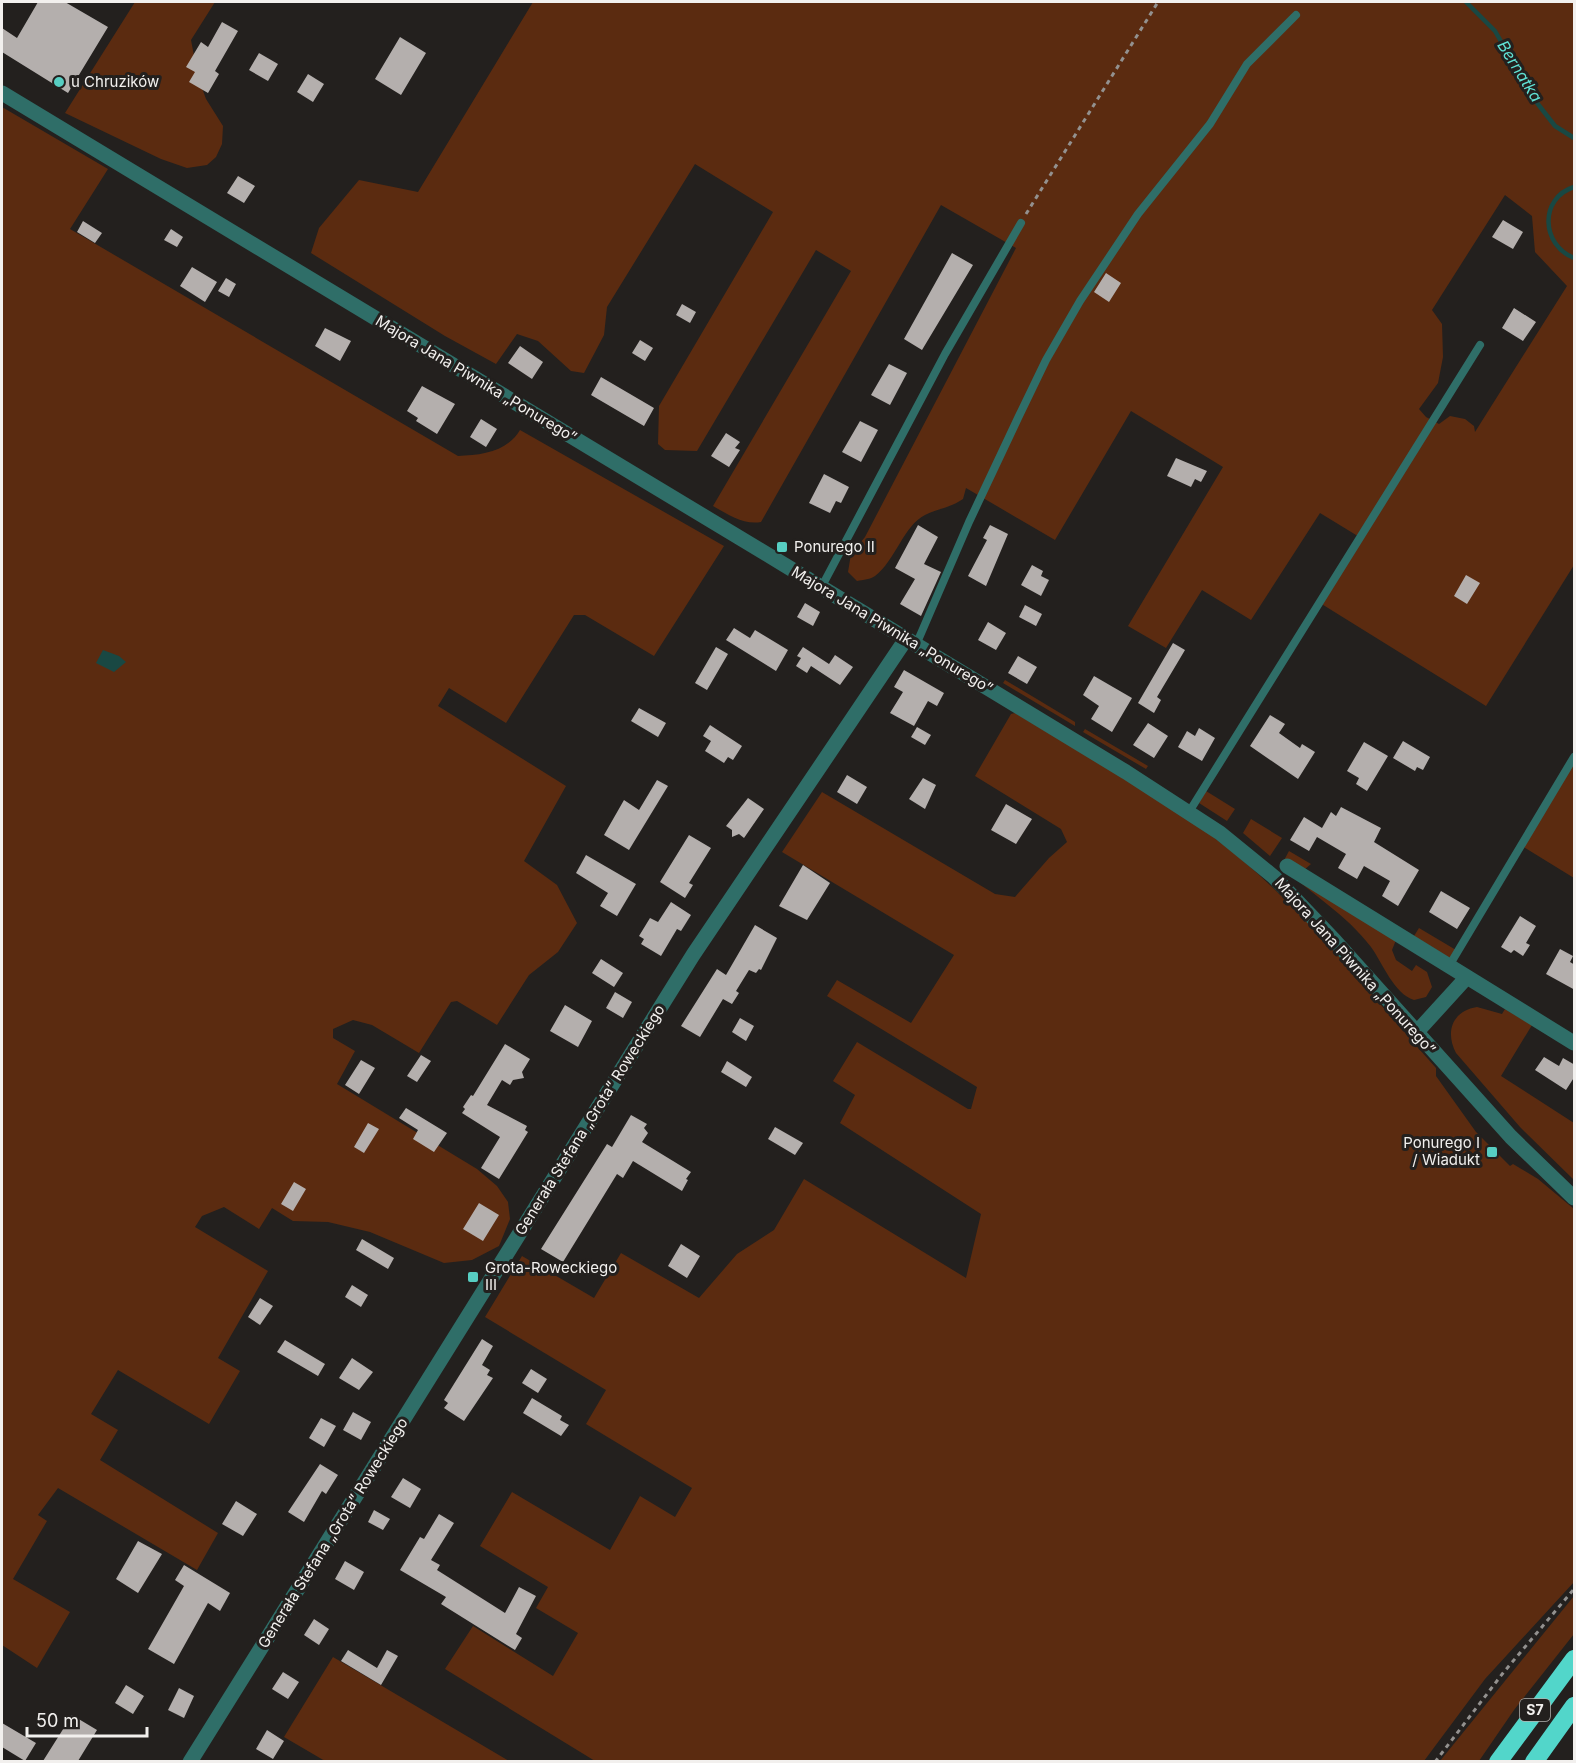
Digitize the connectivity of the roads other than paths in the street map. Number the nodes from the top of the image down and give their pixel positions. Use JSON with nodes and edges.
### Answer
{"nodes":[{"id":1,"x":1296,"y":15,"type":"dead end"},
{"id":2,"x":2,"y":93,"type":"edge"},
{"id":3,"x":1020,"y":224,"type":"road end"},
{"id":4,"x":1480,"y":345,"type":"dead end"},
{"id":5,"x":820,"y":588,"type":"junction"},
{"id":6,"x":911,"y":642,"type":"junction"},
{"id":7,"x":1575,"y":757,"type":"edge"},
{"id":8,"x":1189,"y":812,"type":"junction"},
{"id":9,"x":1287,"y":866,"type":"dead end"},
{"id":10,"x":1449,"y":966,"type":"junction"},
{"id":11,"x":1467,"y":976,"type":"junction"},
{"id":12,"x":1416,"y":1033,"type":"junction"},
{"id":13,"x":1575,"y":1043,"type":"edge"},
{"id":14,"x":1575,"y":1198,"type":"edge"},
{"id":15,"x":1575,"y":1659,"type":"edge"},
{"id":16,"x":1575,"y":1706,"type":"edge"},
{"id":17,"x":190,"y":1761,"type":"edge"},
{"id":18,"x":1498,"y":1761,"type":"edge"},
{"id":19,"x":1534,"y":1761,"type":"edge"}],
"edges":[{"from":1,"to":6,"type":"lane"},
{"from":2,"to":5,"type":"street","name":"Majora Jana Piwnika „Ponurego”"},
{"from":3,"to":5,"type":"lane"},
{"from":4,"to":8,"type":"lane"},
{"from":5,"to":6,"type":"street","name":"Majora Jana Piwnika „Ponurego”"},
{"from":6,"to":8,"type":"street","name":"Majora Jana Piwnika „Ponurego”"},
{"from":6,"to":17,"type":"street","name":"Generała Stefana „Grota” Roweckiego"},
{"from":7,"to":10,"type":"lane"},
{"from":8,"to":12,"type":"street","name":"Majora Jana Piwnika „Ponurego”"},
{"from":9,"to":10,"type":"street","name":"Majora Jana Piwnika „Ponurego”"},
{"from":10,"to":11,"type":"street","name":"Majora Jana Piwnika „Ponurego”"},
{"from":11,"to":12,"type":"street"},
{"from":11,"to":13,"type":"street","name":"Majora Jana Piwnika „Ponurego”"},
{"from":12,"to":14,"type":"street","name":"Majora Jana Piwnika „Ponurego”"},
{"from":15,"to":18,"type":"highway","number":"S7"},
{"from":16,"to":19,"type":"highway","number":"S7"}]}
